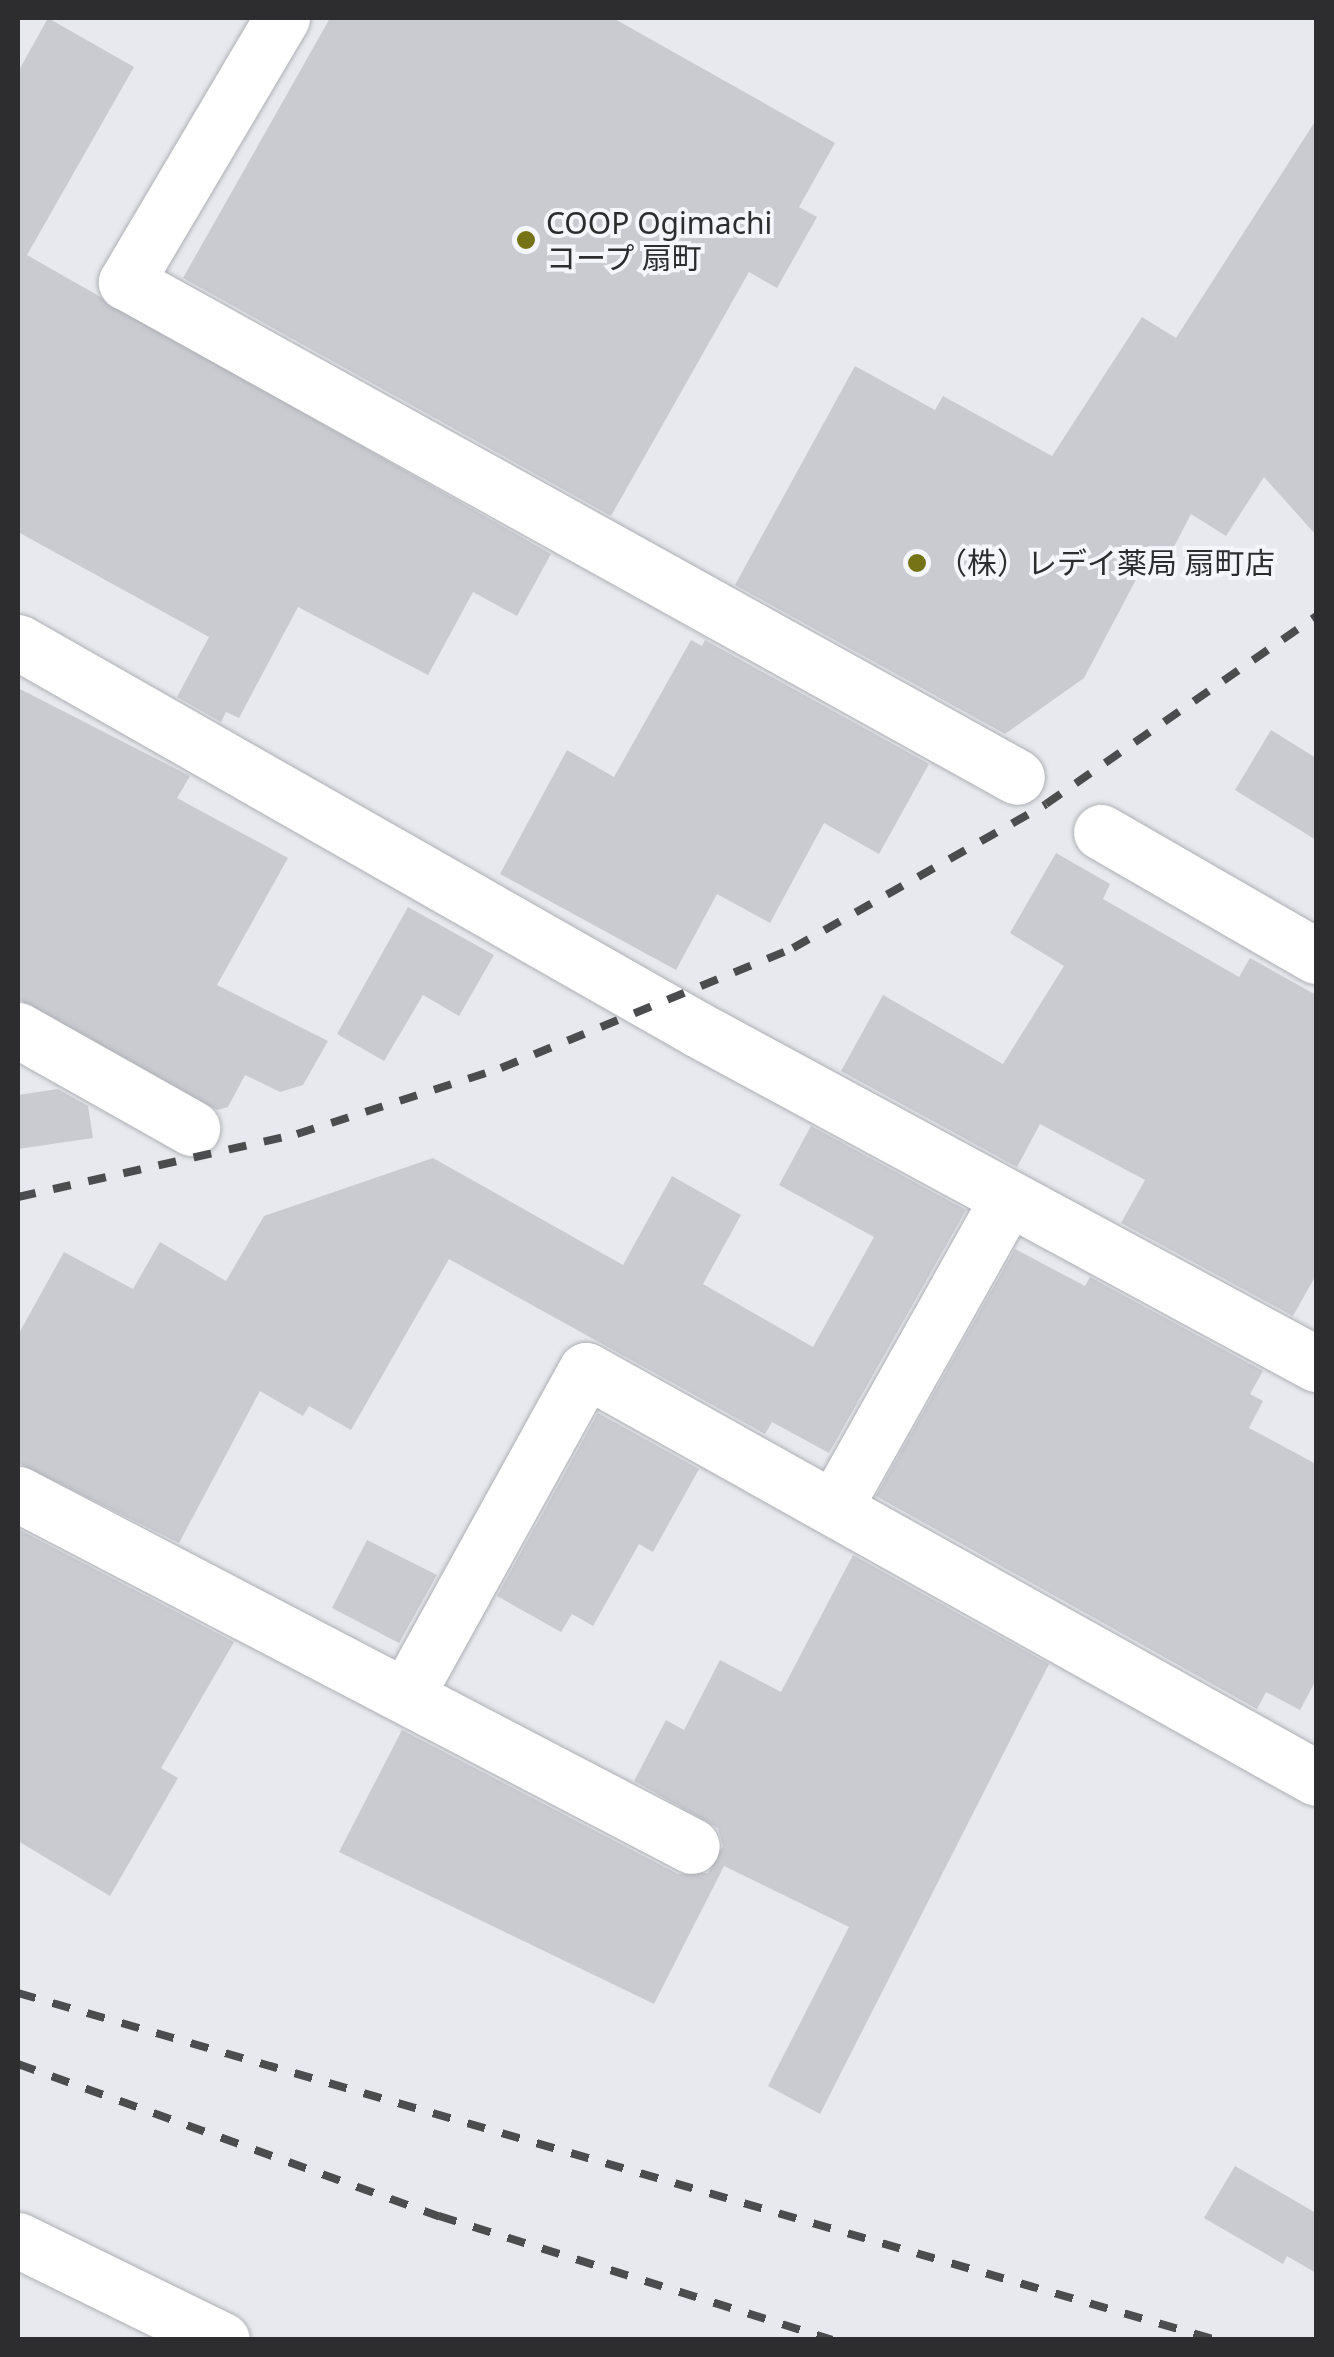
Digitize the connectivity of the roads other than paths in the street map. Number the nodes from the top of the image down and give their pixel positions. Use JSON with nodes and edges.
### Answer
{"nodes":[{"id":1,"x":282,"y":18,"type":"edge"},
{"id":2,"x":18,"y":642,"type":"edge"},
{"id":3,"x":1017,"y":777,"type":"dead end"},
{"id":4,"x":1101,"y":832,"type":"dead end"},
{"id":5,"x":1316,"y":956,"type":"edge"},
{"id":6,"x":18,"y":1030,"type":"edge"},
{"id":7,"x":192,"y":1128,"type":"dead end"},
{"id":8,"x":1007,"y":1200,"type":"junction"},
{"id":9,"x":1316,"y":1364,"type":"edge"},
{"id":10,"x":18,"y":1494,"type":"edge"},
{"id":11,"x":834,"y":1508,"type":"junction"},
{"id":12,"x":407,"y":1694,"type":"junction"},
{"id":13,"x":1316,"y":1778,"type":"edge"},
{"id":14,"x":692,"y":1846,"type":"dead end"},
{"id":15,"x":18,"y":2240,"type":"edge"},
{"id":16,"x":222,"y":2340,"type":"edge"}],
"edges":[{"from":1,"to":3,"type":"street"},
{"from":2,"to":8,"type":"street"},
{"from":4,"to":5,"type":"street"},
{"from":6,"to":7,"type":"street"},
{"from":8,"to":9,"type":"street"},
{"from":8,"to":11,"type":"street"},
{"from":10,"to":12,"type":"street"},
{"from":11,"to":12,"type":"street"},
{"from":11,"to":13,"type":"street"},
{"from":12,"to":14,"type":"street"},
{"from":15,"to":16,"type":"street"}]}
